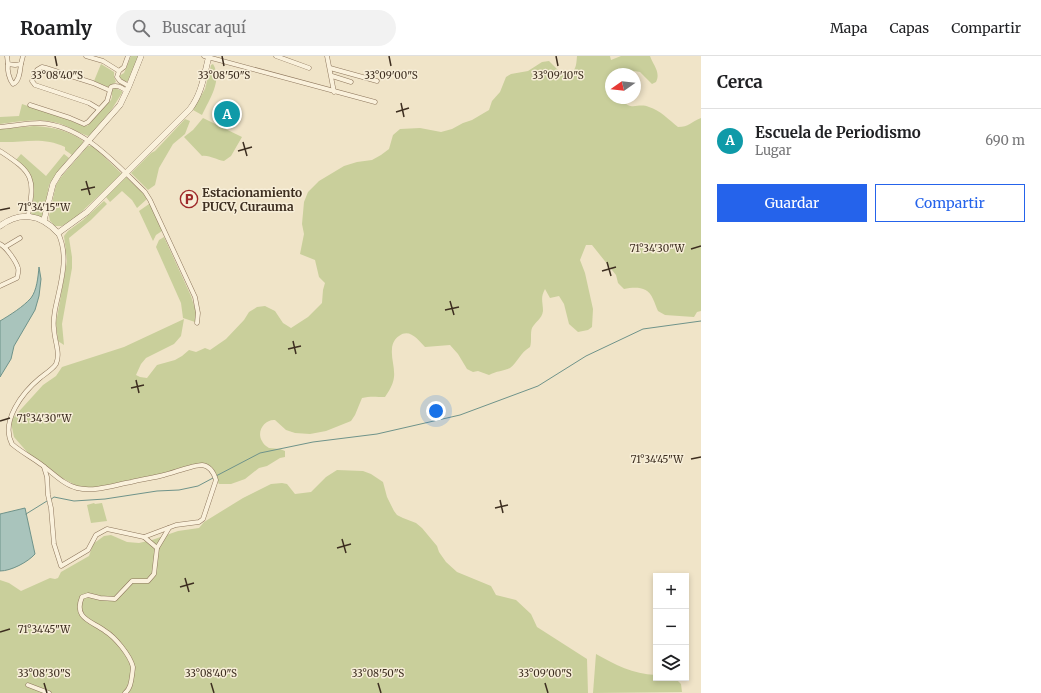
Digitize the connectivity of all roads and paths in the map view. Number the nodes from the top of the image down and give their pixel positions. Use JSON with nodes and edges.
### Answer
{"nodes":[{"id":1,"x":7,"y":56,"type":"edge"},
{"id":2,"x":23,"y":56,"type":"edge"},
{"id":3,"x":86,"y":56,"type":"edge"},
{"id":4,"x":128,"y":56,"type":"edge"},
{"id":5,"x":141,"y":56,"type":"edge"},
{"id":6,"x":276,"y":56,"type":"edge"},
{"id":7,"x":327,"y":56,"type":"edge"},
{"id":8,"x":207,"y":57,"type":"edge"},
{"id":9,"x":8,"y":64,"type":"junction"},
{"id":10,"x":21,"y":64,"type":"junction"},
{"id":11,"x":309,"y":68,"type":"dead end"},
{"id":12,"x":330,"y":68,"type":"junction"},
{"id":13,"x":119,"y":71,"type":"junction"},
{"id":14,"x":332,"y":76,"type":"junction"},
{"id":15,"x":377,"y":81,"type":"dead end"},
{"id":16,"x":351,"y":82,"type":"dead end"},
{"id":17,"x":128,"y":88,"type":"junction"},
{"id":18,"x":109,"y":90,"type":"junction"},
{"id":19,"x":334,"y":92,"type":"junction"},
{"id":20,"x":375,"y":102,"type":"dead end"},
{"id":21,"x":30,"y":106,"type":"dead end"},
{"id":22,"x":99,"y":110,"type":"junction"},
{"id":23,"x":0,"y":127,"type":"edge"},
{"id":24,"x":88,"y":140,"type":"junction"},
{"id":25,"x":0,"y":152,"type":"edge"},
{"id":26,"x":126,"y":173,"type":"junction"},
{"id":27,"x":28,"y":216,"type":"junction"},
{"id":28,"x":44,"y":220,"type":"junction"},
{"id":29,"x":0,"y":226,"type":"edge"},
{"id":30,"x":52,"y":227,"type":"junction"},
{"id":31,"x":65,"y":228,"type":"junction"},
{"id":32,"x":58,"y":233,"type":"junction"},
{"id":33,"x":20,"y":238,"type":"dead end"},
{"id":34,"x":61,"y":242,"type":"junction"},
{"id":35,"x":0,"y":244,"type":"edge"},
{"id":36,"x":6,"y":247,"type":"junction"},
{"id":37,"x":0,"y":286,"type":"edge"},
{"id":38,"x":197,"y":323,"type":"dead end"},
{"id":39,"x":6,"y":415,"type":"dead end"},
{"id":40,"x":5,"y":421,"type":"dead end"},
{"id":41,"x":42,"y":465,"type":"junction"},
{"id":42,"x":170,"y":527,"type":"junction"},
{"id":43,"x":144,"y":537,"type":"junction"},
{"id":44,"x":158,"y":548,"type":"junction"},
{"id":45,"x":28,"y":685,"type":"dead end"},
{"id":46,"x":49,"y":693,"type":"edge"},
{"id":47,"x":125,"y":693,"type":"edge"}],
"edges":[{"from":1,"to":9,"type":"street"},
{"from":2,"to":10,"type":"street"},
{"from":3,"to":13,"type":"street"},
{"from":4,"to":13,"type":"street"},
{"from":5,"to":17,"type":"street"},
{"from":6,"to":11,"type":"street"},
{"from":7,"to":12,"type":"street"},
{"from":8,"to":19,"type":"street"},
{"from":8,"to":26,"type":"street"},
{"from":9,"to":10,"type":"street"},
{"from":9,"to":10,"type":"street"},
{"from":12,"to":14,"type":"street"},
{"from":12,"to":15,"type":"street"},
{"from":13,"to":17,"type":"street"},
{"from":14,"to":16,"type":"street"},
{"from":14,"to":19,"type":"street"},
{"from":17,"to":18,"type":"street"},
{"from":17,"to":24,"type":"street"},
{"from":18,"to":22,"type":"street"},
{"from":18,"to":22,"type":"street"},
{"from":19,"to":20,"type":"street"},
{"from":21,"to":22,"type":"street"},
{"from":23,"to":24,"type":"street"},
{"from":24,"to":26,"type":"street"},
{"from":24,"to":28,"type":"street"},
{"from":25,"to":27,"type":"street"},
{"from":26,"to":31,"type":"street"},
{"from":26,"to":38,"type":"street"},
{"from":27,"to":28,"type":"street"},
{"from":27,"to":29,"type":"street"},
{"from":28,"to":30,"type":"street"},
{"from":30,"to":31,"type":"street"},
{"from":30,"to":32,"type":"street"},
{"from":31,"to":32,"type":"street"},
{"from":31,"to":34,"type":"street"},
{"from":32,"to":34,"type":"street"},
{"from":33,"to":36,"type":"street"},
{"from":34,"to":39,"type":"street"},
{"from":35,"to":36,"type":"street"},
{"from":36,"to":37,"type":"street"},
{"from":40,"to":41,"type":"street"},
{"from":41,"to":42,"type":"street"},
{"from":41,"to":43,"type":"street"},
{"from":42,"to":43,"type":"street"},
{"from":42,"to":44,"type":"street"},
{"from":43,"to":44,"type":"street"},
{"from":44,"to":47,"type":"street"},
{"from":45,"to":46,"type":"street"}]}
